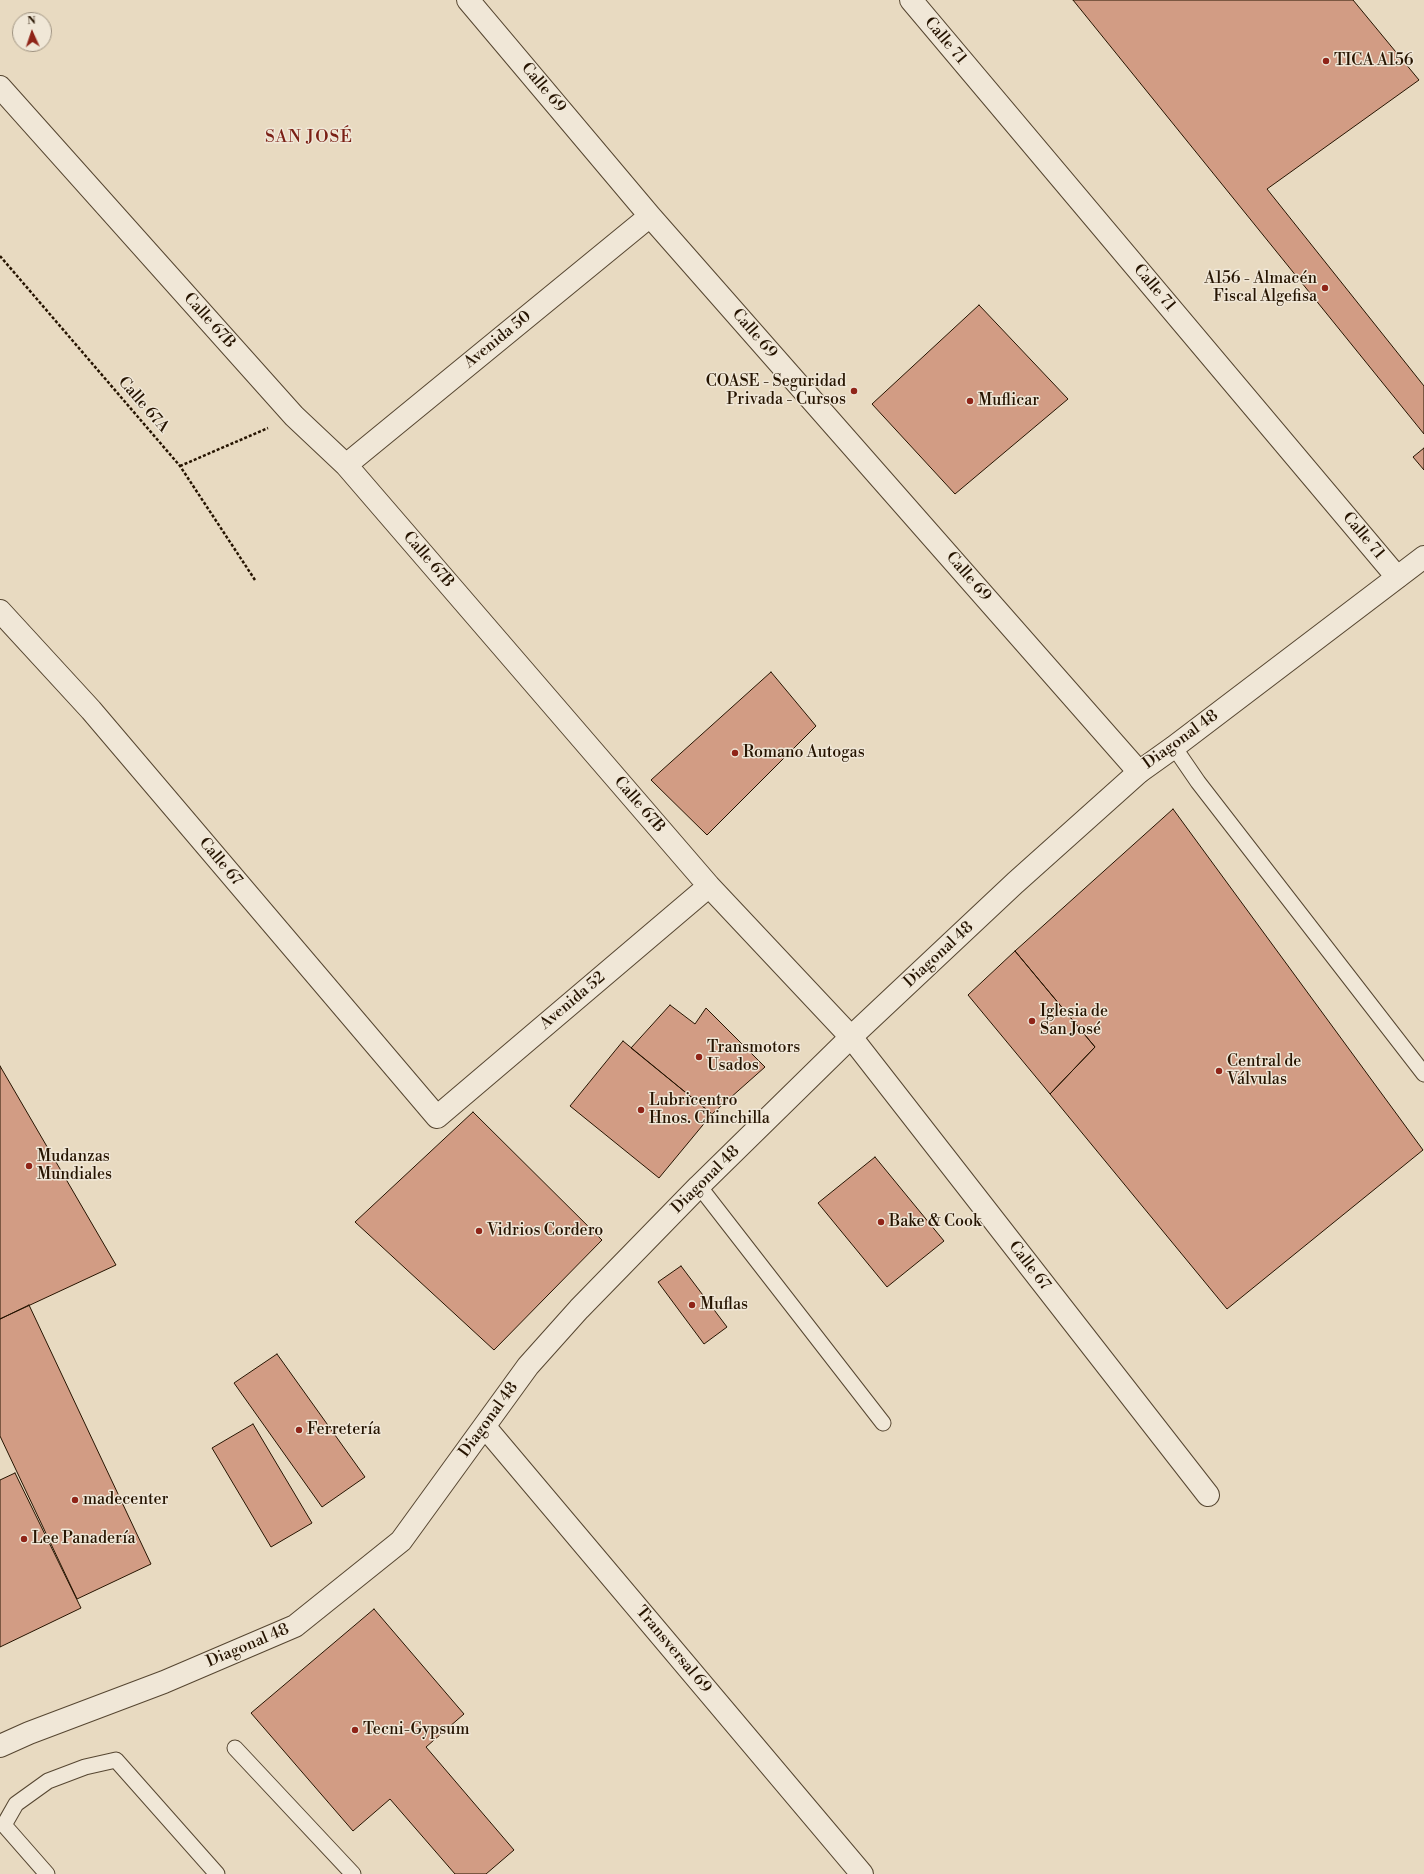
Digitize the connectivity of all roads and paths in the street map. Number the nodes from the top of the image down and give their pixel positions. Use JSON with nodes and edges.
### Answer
{"nodes":[{"id":1,"x":468,"y":0,"type":"edge"},
{"id":2,"x":911,"y":0,"type":"edge"},
{"id":3,"x":0,"y":87,"type":"edge"},
{"id":4,"x":650,"y":216,"type":"junction"},
{"id":5,"x":0,"y":256,"type":"edge"},
{"id":6,"x":294,"y":416,"type":"junction"},
{"id":7,"x":346,"y":465,"type":"junction"},
{"id":8,"x":180,"y":466,"type":"junction"},
{"id":9,"x":1424,"y":557,"type":"edge"},
{"id":10,"x":1397,"y":577,"type":"junction"},
{"id":11,"x":255,"y":580,"type":"dead end"},
{"id":12,"x":0,"y":611,"type":"edge"},
{"id":13,"x":1174,"y":747,"type":"junction"},
{"id":14,"x":1139,"y":772,"type":"junction"},
{"id":15,"x":709,"y":886,"type":"junction"},
{"id":16,"x":851,"y":1037,"type":"junction"},
{"id":17,"x":1424,"y":1074,"type":"edge"},
{"id":18,"x":437,"y":1117,"type":"joint"},
{"id":19,"x":698,"y":1186,"type":"junction"},
{"id":20,"x":883,"y":1423,"type":"dead end"},
{"id":21,"x":485,"y":1427,"type":"junction"},
{"id":22,"x":1208,"y":1495,"type":"dead end"},
{"id":23,"x":0,"y":1746,"type":"edge"},
{"id":24,"x":235,"y":1748,"type":"dead end"},
{"id":25,"x":47,"y":1874,"type":"edge"},
{"id":26,"x":217,"y":1874,"type":"edge"},
{"id":27,"x":353,"y":1874,"type":"edge"},
{"id":28,"x":862,"y":1874,"type":"edge"}],
"edges":[{"from":1,"to":4,"type":"street","name":"Calle 69"},
{"from":2,"to":10,"type":"street","name":"Calle 71"},
{"from":3,"to":6,"type":"street","name":"Calle 67B"},
{"from":4,"to":7,"type":"street","name":"Avenida 50"},
{"from":4,"to":14,"type":"street","name":"Calle 69"},
{"from":5,"to":8,"type":"path","name":"Calle 67A"},
{"from":6,"to":7,"type":"street","name":"Calle 67B"},
{"from":6,"to":8,"type":"path"},
{"from":7,"to":15,"type":"street","name":"Calle 67B"},
{"from":8,"to":11,"type":"path","name":"Calle 67A"},
{"from":9,"to":10,"type":"street","name":"Diagonal 48"},
{"from":10,"to":13,"type":"street","name":"Diagonal 48"},
{"from":12,"to":18,"type":"street","name":"Calle 67"},
{"from":13,"to":14,"type":"street","name":"Diagonal 48"},
{"from":13,"to":17,"type":"lane"},
{"from":14,"to":16,"type":"street","name":"Diagonal 48"},
{"from":15,"to":16,"type":"street","name":"Calle 67B"},
{"from":15,"to":18,"type":"street","name":"Avenida 52"},
{"from":16,"to":19,"type":"street","name":"Diagonal 48"},
{"from":16,"to":22,"type":"street","name":"Calle 67"},
{"from":19,"to":20,"type":"lane"},
{"from":19,"to":21,"type":"street","name":"Diagonal 48"},
{"from":21,"to":23,"type":"street","name":"Diagonal 48"},
{"from":21,"to":28,"type":"street","name":"Transversal 69"},
{"from":24,"to":27,"type":"lane"},
{"from":25,"to":26,"type":"lane"}]}
